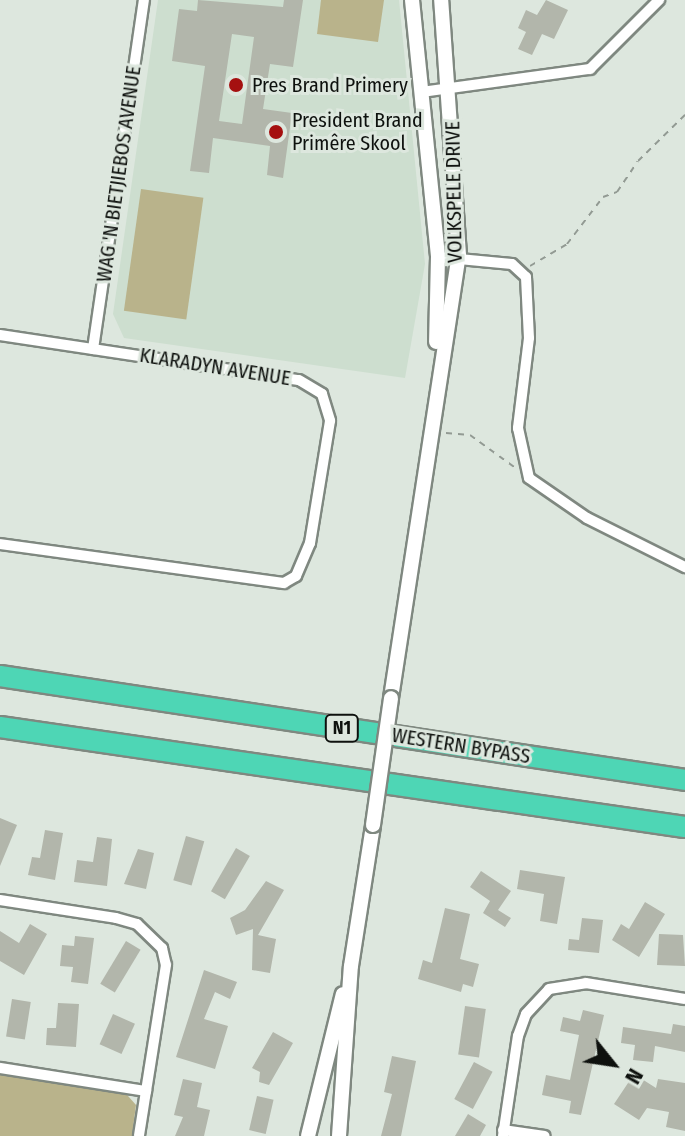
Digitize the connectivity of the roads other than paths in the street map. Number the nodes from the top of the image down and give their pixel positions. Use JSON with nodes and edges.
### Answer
{"nodes":[{"id":1,"x":144,"y":0,"type":"edge"},
{"id":2,"x":412,"y":0,"type":"edge"},
{"id":3,"x":441,"y":0,"type":"edge"},
{"id":4,"x":659,"y":0,"type":"edge"},
{"id":5,"x":450,"y":91,"type":"junction"},
{"id":6,"x":421,"y":92,"type":"junction"},
{"id":7,"x":459,"y":255,"type":"junction"},
{"id":8,"x":438,"y":257,"type":"junction"},
{"id":9,"x":0,"y":335,"type":"edge"},
{"id":10,"x":93,"y":349,"type":"junction"},
{"id":11,"x":429,"y":431,"type":"junction"},
{"id":12,"x":0,"y":544,"type":"edge"},
{"id":13,"x":685,"y":567,"type":"edge"},
{"id":14,"x":0,"y":676,"type":"edge"},
{"id":15,"x":0,"y":727,"type":"edge"},
{"id":16,"x":685,"y":780,"type":"edge"},
{"id":17,"x":685,"y":827,"type":"edge"},
{"id":18,"x":0,"y":900,"type":"edge"},
{"id":19,"x":351,"y":966,"type":"junction"},
{"id":20,"x":685,"y":999,"type":"edge"},
{"id":21,"x":0,"y":1068,"type":"edge"},
{"id":22,"x":318,"y":1086,"type":"junction"},
{"id":23,"x":344,"y":1089,"type":"junction"},
{"id":24,"x":146,"y":1091,"type":"junction"},
{"id":25,"x":503,"y":1133,"type":"edge"},
{"id":26,"x":139,"y":1136,"type":"edge"},
{"id":27,"x":308,"y":1136,"type":"edge"},
{"id":28,"x":339,"y":1136,"type":"edge"},
{"id":29,"x":545,"y":1136,"type":"edge"}],
"edges":[{"from":1,"to":10,"type":"street","name":"WAG 'N BIETJIEBOS AVENUE"},
{"from":2,"to":6,"type":"street","name":"VOLKSPELE DRIVE"},
{"from":3,"to":5,"type":"street","name":"VOLKSPELE DRIVE"},
{"from":4,"to":5,"type":"street"},
{"from":5,"to":6,"type":"street"},
{"from":5,"to":7,"type":"street","name":"VOLKSPELE DRIVE"},
{"from":6,"to":8,"type":"street","name":"VOLKSPELE DRIVE"},
{"from":7,"to":8,"type":"street"},
{"from":7,"to":11,"type":"street","name":"VOLKSPELE DRIVE"},
{"from":7,"to":13,"type":"street"},
{"from":8,"to":11,"type":"street","name":"VOLKSPELE DRIVE"},
{"from":9,"to":10,"type":"street","name":"KLARADYN AVENUE"},
{"from":10,"to":12,"type":"street","name":"KLARADYN AVENUE"},
{"from":11,"to":19,"type":"street","name":"VOLKSPELE DRIVE","bridge":true},
{"from":14,"to":16,"type":"highway","name":"WESTERN BYPASS","number":"N1"},
{"from":15,"to":17,"type":"highway"},
{"from":18,"to":24,"type":"street"},
{"from":19,"to":22,"type":"street"},
{"from":19,"to":23,"type":"street"},
{"from":20,"to":25,"type":"street"},
{"from":21,"to":24,"type":"street"},
{"from":22,"to":23,"type":"street"},
{"from":22,"to":27,"type":"street"},
{"from":23,"to":28,"type":"street"},
{"from":24,"to":26,"type":"street"},
{"from":25,"to":29,"type":"street"}]}
